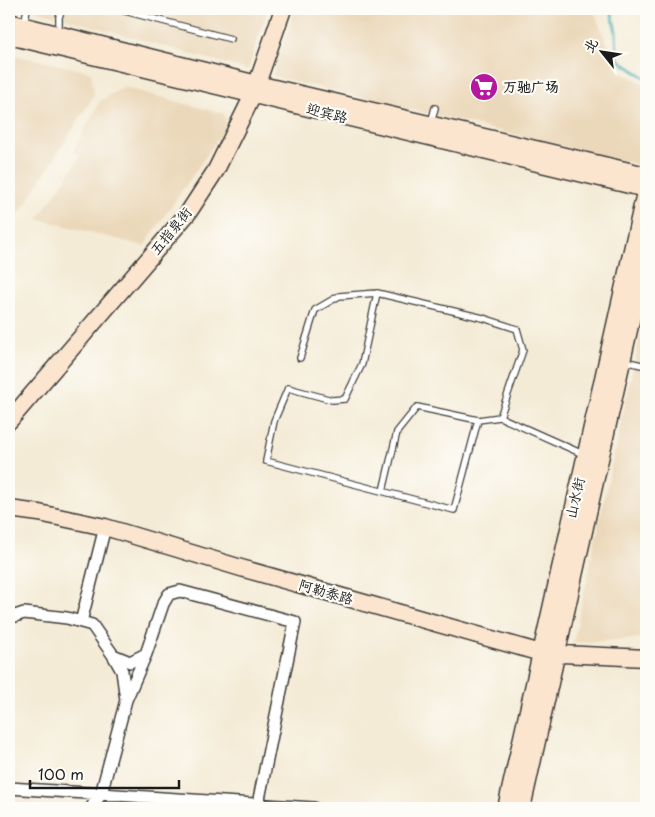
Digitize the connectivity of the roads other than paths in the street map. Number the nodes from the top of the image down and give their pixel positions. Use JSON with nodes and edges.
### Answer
{"nodes":[{"id":1,"x":27,"y":9,"type":"edge"},
{"id":2,"x":62,"y":9,"type":"edge"},
{"id":3,"x":117,"y":9,"type":"edge"},
{"id":4,"x":283,"y":9,"type":"edge"},
{"id":5,"x":15,"y":31,"type":"edge"},
{"id":6,"x":231,"y":39,"type":"dead end"},
{"id":7,"x":58,"y":41,"type":"junction"},
{"id":8,"x":255,"y":90,"type":"junction"},
{"id":9,"x":435,"y":108,"type":"dead end"},
{"id":10,"x":431,"y":125,"type":"junction"},
{"id":11,"x":646,"y":175,"type":"edge"},
{"id":12,"x":646,"y":189,"type":"edge"},
{"id":13,"x":646,"y":254,"type":"edge"},
{"id":14,"x":377,"y":293,"type":"junction"},
{"id":15,"x":300,"y":358,"type":"dead end"},
{"id":16,"x":615,"y":360,"type":"junction"},
{"id":17,"x":646,"y":366,"type":"edge"},
{"id":18,"x":500,"y":417,"type":"junction"},
{"id":19,"x":478,"y":420,"type":"junction"},
{"id":20,"x":9,"y":422,"type":"edge"},
{"id":21,"x":585,"y":455,"type":"junction"},
{"id":22,"x":383,"y":491,"type":"junction"},
{"id":23,"x":9,"y":509,"type":"edge"},
{"id":24,"x":105,"y":527,"type":"junction"},
{"id":25,"x":9,"y":618,"type":"edge"},
{"id":26,"x":81,"y":622,"type":"junction"},
{"id":27,"x":549,"y":653,"type":"junction"},
{"id":28,"x":146,"y":654,"type":"junction"},
{"id":29,"x":113,"y":655,"type":"junction"},
{"id":30,"x":646,"y":658,"type":"edge"},
{"id":31,"x":126,"y":700,"type":"junction"},
{"id":32,"x":9,"y":788,"type":"edge"},
{"id":33,"x":101,"y":794,"type":"junction"},
{"id":34,"x":258,"y":804,"type":"junction"},
{"id":35,"x":92,"y":808,"type":"edge"},
{"id":36,"x":314,"y":808,"type":"edge"},
{"id":37,"x":506,"y":808,"type":"edge"},
{"id":38,"x":522,"y":808,"type":"edge"}],
"edges":[{"from":1,"to":5,"type":"lane"},
{"from":2,"to":7,"type":"lane"},
{"from":3,"to":6,"type":"lane"},
{"from":4,"to":8,"type":"main road","name":"五指泉街"},
{"from":5,"to":7,"type":"main road","name":"迎宾路"},
{"from":7,"to":8,"type":"main road","name":"迎宾路"},
{"from":8,"to":10,"type":"main road","name":"迎宾路"},
{"from":8,"to":12,"type":"main road","name":"迎宾路"},
{"from":8,"to":20,"type":"main road","name":"五指泉街"},
{"from":9,"to":10,"type":"lane"},
{"from":10,"to":11,"type":"main road","name":"迎宾路"},
{"from":12,"to":16,"type":"main road","name":"山水街"},
{"from":13,"to":16,"type":"main road","name":"山水街"},
{"from":14,"to":15,"type":"lane"},
{"from":14,"to":18,"type":"lane"},
{"from":14,"to":22,"type":"lane"},
{"from":16,"to":17,"type":"lane"},
{"from":16,"to":21,"type":"main road","name":"山水街"},
{"from":16,"to":27,"type":"main road","name":"山水街"},
{"from":18,"to":19,"type":"lane"},
{"from":18,"to":21,"type":"lane"},
{"from":19,"to":22,"type":"lane"},
{"from":19,"to":22,"type":"lane"},
{"from":21,"to":27,"type":"main road","name":"山水街"},
{"from":23,"to":24,"type":"main road","name":"阿勒泰路"},
{"from":24,"to":26,"type":"street"},
{"from":24,"to":27,"type":"main road","name":"阿勒泰路"},
{"from":25,"to":26,"type":"street"},
{"from":26,"to":29,"type":"street"},
{"from":27,"to":30,"type":"main road","name":"阿勒泰路"},
{"from":27,"to":37,"type":"main road","name":"山水街"},
{"from":27,"to":38,"type":"main road","name":"山水街"},
{"from":28,"to":29,"type":"street"},
{"from":28,"to":31,"type":"street"},
{"from":28,"to":34,"type":"street"},
{"from":29,"to":31,"type":"street"},
{"from":31,"to":33,"type":"street"},
{"from":32,"to":33,"type":"street"},
{"from":33,"to":34,"type":"street"},
{"from":33,"to":35,"type":"street"},
{"from":34,"to":36,"type":"street"}]}
